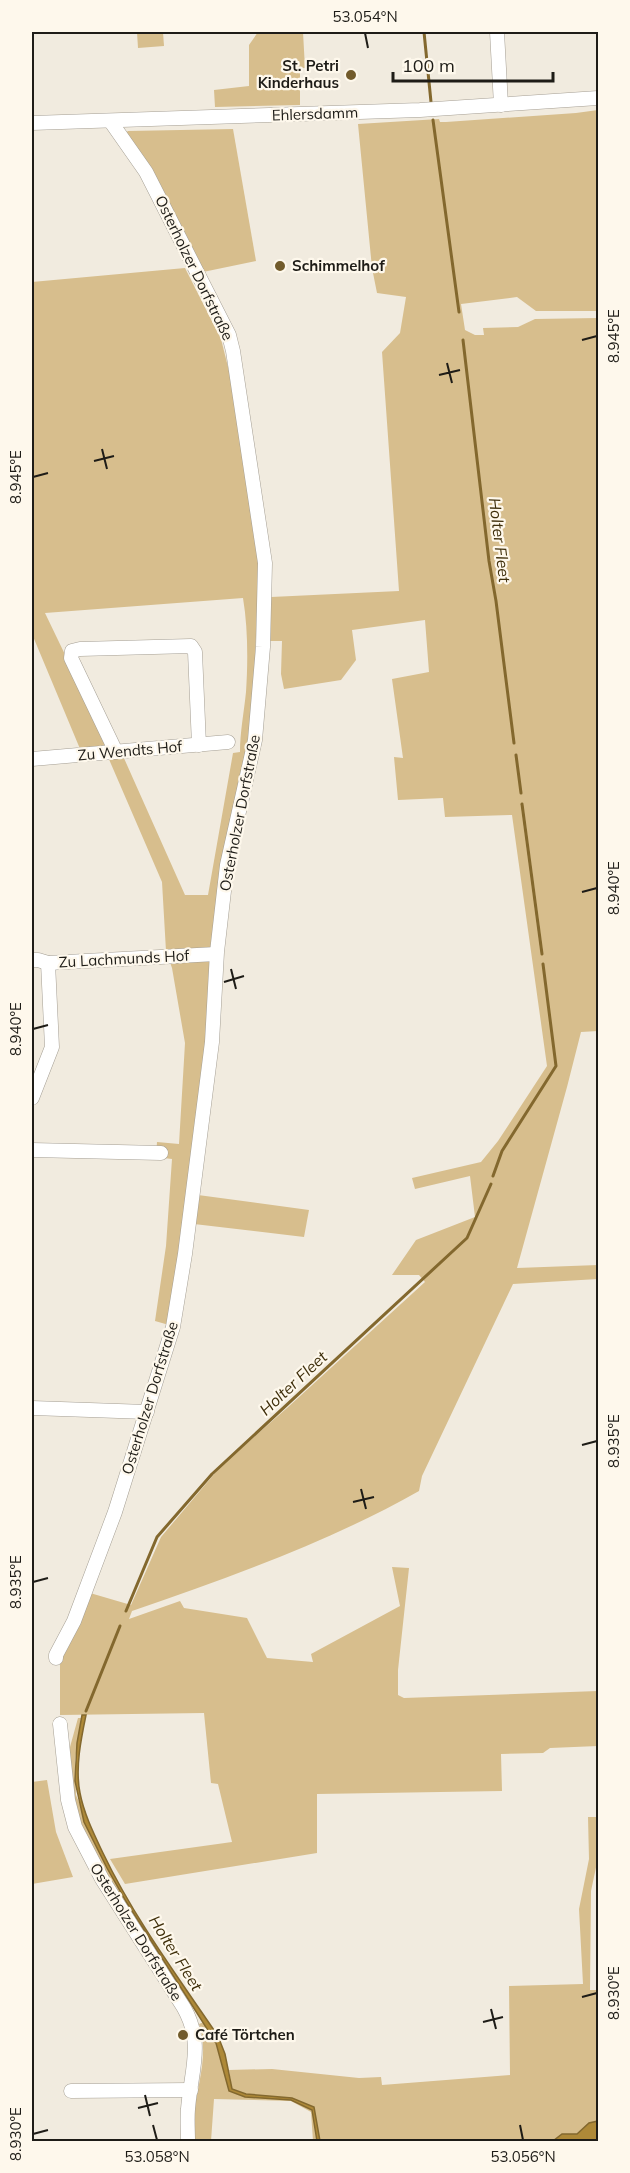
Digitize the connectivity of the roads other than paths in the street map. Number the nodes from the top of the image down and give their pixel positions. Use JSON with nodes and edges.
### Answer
{"nodes":[{"id":1,"x":497,"y":32,"type":"edge"},
{"id":2,"x":598,"y":99,"type":"edge"},
{"id":3,"x":501,"y":105,"type":"junction"},
{"id":4,"x":111,"y":122,"type":"junction"},
{"id":5,"x":32,"y":123,"type":"edge"},
{"id":6,"x":228,"y":742,"type":"dead end"},
{"id":7,"x":199,"y":745,"type":"junction"},
{"id":8,"x":116,"y":752,"type":"junction"},
{"id":9,"x":32,"y":759,"type":"edge"},
{"id":10,"x":216,"y":954,"type":"junction"},
{"id":11,"x":32,"y":960,"type":"edge"},
{"id":12,"x":48,"y":963,"type":"junction"},
{"id":13,"x":32,"y":1098,"type":"edge"},
{"id":14,"x":32,"y":1150,"type":"edge"},
{"id":15,"x":161,"y":1153,"type":"dead end"},
{"id":16,"x":32,"y":1408,"type":"edge"},
{"id":17,"x":147,"y":1413,"type":"junction"},
{"id":18,"x":56,"y":1658,"type":"dead end"},
{"id":19,"x":60,"y":1724,"type":"dead end"},
{"id":20,"x":191,"y":2090,"type":"junction"},
{"id":21,"x":71,"y":2091,"type":"dead end"},
{"id":22,"x":188,"y":2142,"type":"edge"}],
"edges":[{"from":1,"to":3,"type":"street"},
{"from":2,"to":3,"type":"street","name":"Ehlersdamm"},
{"from":3,"to":4,"type":"street","name":"Ehlersdamm"},
{"from":4,"to":5,"type":"street","name":"Ehlersdamm"},
{"from":4,"to":10,"type":"street","name":"Osterholzer Dorfstraße"},
{"from":6,"to":7,"type":"street","name":"Zu Wendts Hof"},
{"from":7,"to":8,"type":"street","name":"Zu Wendts Hof"},
{"from":7,"to":8,"type":"street"},
{"from":8,"to":9,"type":"street","name":"Zu Wendts Hof"},
{"from":10,"to":12,"type":"street","name":"Zu Lachmunds Hof"},
{"from":10,"to":17,"type":"street","name":"Osterholzer Dorfstraße"},
{"from":11,"to":12,"type":"street","name":"Zu Lachmunds Hof"},
{"from":12,"to":13,"type":"street"},
{"from":14,"to":15,"type":"street"},
{"from":16,"to":17,"type":"street"},
{"from":17,"to":18,"type":"street","name":"Osterholzer Dorfstraße"},
{"from":19,"to":20,"type":"street","name":"Osterholzer Dorfstraße"},
{"from":20,"to":21,"type":"street"},
{"from":20,"to":22,"type":"street","name":"Osterholzer Dorfstraße"}]}
